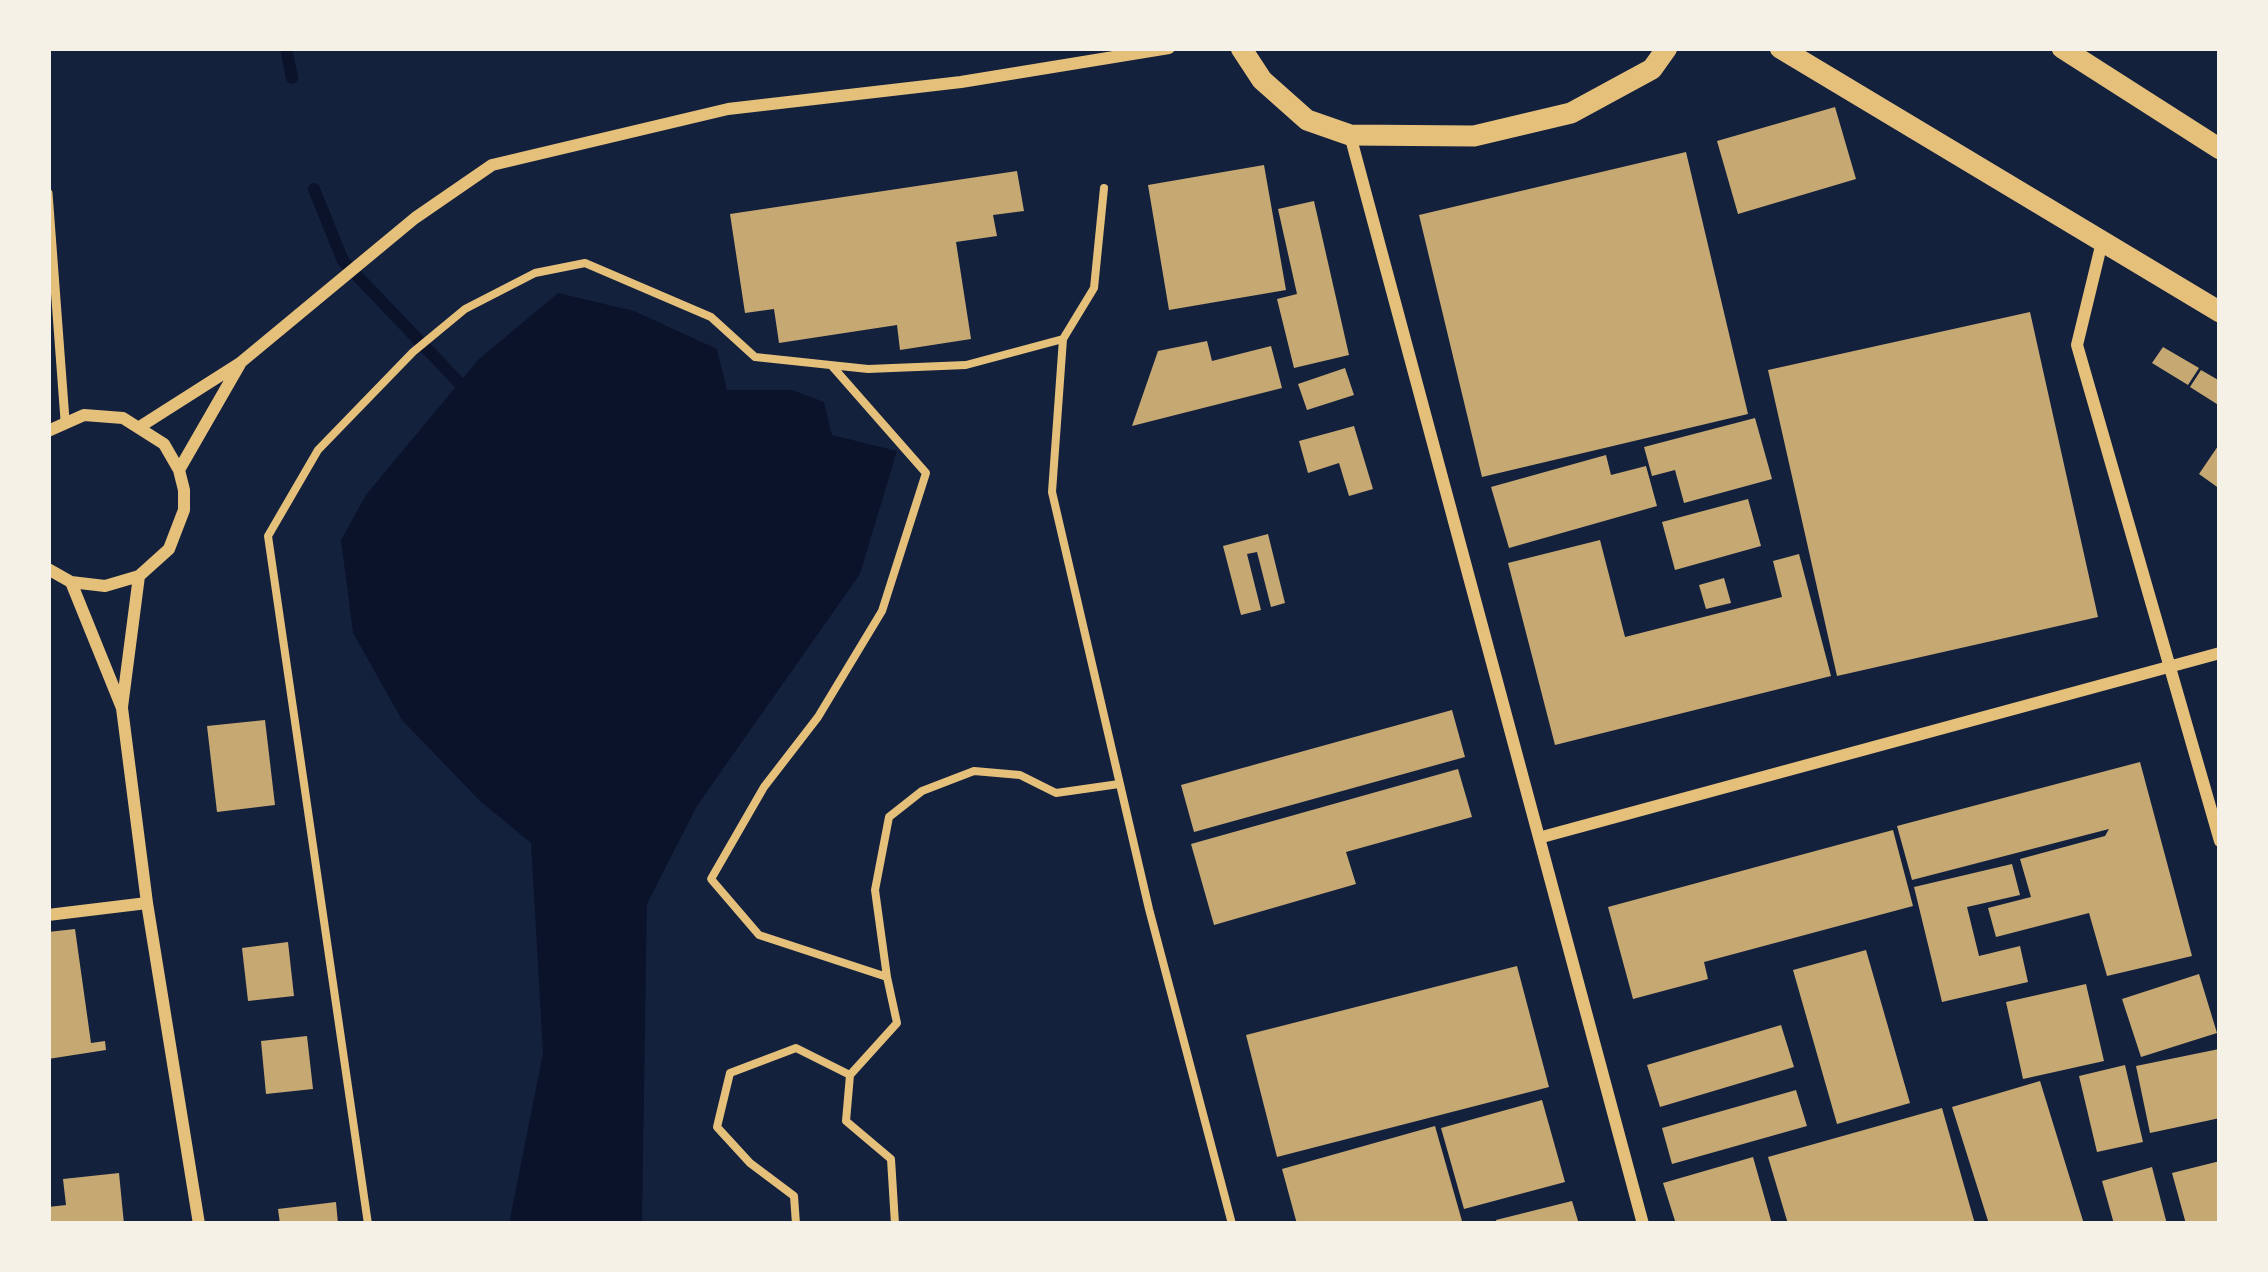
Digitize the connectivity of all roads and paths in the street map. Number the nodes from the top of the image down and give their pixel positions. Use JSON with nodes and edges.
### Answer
{"nodes":[{"id":1,"x":1169,"y":48,"type":"edge"},
{"id":2,"x":1241,"y":48,"type":"edge"},
{"id":3,"x":1667,"y":48,"type":"edge"},
{"id":4,"x":1780,"y":48,"type":"edge"},
{"id":5,"x":2062,"y":48,"type":"edge"},
{"id":6,"x":1350,"y":135,"type":"junction"},
{"id":7,"x":2220,"y":149,"type":"edge"},
{"id":8,"x":1104,"y":188,"type":"dead end"},
{"id":9,"x":48,"y":193,"type":"edge"},
{"id":10,"x":2102,"y":242,"type":"junction"},
{"id":11,"x":2220,"y":312,"type":"edge"},
{"id":12,"x":1063,"y":339,"type":"junction"},
{"id":13,"x":240,"y":363,"type":"junction"},
{"id":14,"x":831,"y":365,"type":"junction"},
{"id":15,"x":65,"y":420,"type":"junction"},
{"id":16,"x":141,"y":425,"type":"junction"},
{"id":17,"x":48,"y":431,"type":"edge"},
{"id":18,"x":179,"y":470,"type":"junction"},
{"id":19,"x":48,"y":568,"type":"edge"},
{"id":20,"x":139,"y":576,"type":"junction"},
{"id":21,"x":71,"y":582,"type":"junction"},
{"id":22,"x":2220,"y":653,"type":"edge"},
{"id":23,"x":2171,"y":666,"type":"junction"},
{"id":24,"x":122,"y":708,"type":"junction"},
{"id":25,"x":1119,"y":784,"type":"junction"},
{"id":26,"x":1542,"y":837,"type":"junction"},
{"id":27,"x":2220,"y":841,"type":"edge"},
{"id":28,"x":147,"y":903,"type":"junction"},
{"id":29,"x":48,"y":915,"type":"edge"},
{"id":30,"x":887,"y":977,"type":"junction"},
{"id":31,"x":850,"y":1075,"type":"junction"},
{"id":32,"x":199,"y":1224,"type":"edge"},
{"id":33,"x":368,"y":1224,"type":"edge"},
{"id":34,"x":796,"y":1224,"type":"edge"},
{"id":35,"x":895,"y":1224,"type":"edge"},
{"id":36,"x":1232,"y":1224,"type":"edge"},
{"id":37,"x":1643,"y":1224,"type":"edge"}],
"edges":[{"from":1,"to":13,"type":"street"},
{"from":2,"to":6,"type":"street"},
{"from":3,"to":6,"type":"street"},
{"from":4,"to":10,"type":"street"},
{"from":5,"to":7,"type":"street"},
{"from":6,"to":26,"type":"street"},
{"from":8,"to":12,"type":"path"},
{"from":9,"to":15,"type":"lane"},
{"from":10,"to":11,"type":"street"},
{"from":10,"to":23,"type":"street"},
{"from":12,"to":14,"type":"path"},
{"from":12,"to":25,"type":"path"},
{"from":13,"to":16,"type":"street"},
{"from":13,"to":18,"type":"street"},
{"from":14,"to":30,"type":"path"},
{"from":14,"to":33,"type":"path"},
{"from":15,"to":16,"type":"street"},
{"from":15,"to":17,"type":"street"},
{"from":16,"to":18,"type":"street"},
{"from":18,"to":20,"type":"street"},
{"from":19,"to":21,"type":"street"},
{"from":20,"to":21,"type":"street"},
{"from":20,"to":24,"type":"street"},
{"from":21,"to":24,"type":"street"},
{"from":22,"to":23,"type":"street"},
{"from":23,"to":26,"type":"street"},
{"from":23,"to":27,"type":"street"},
{"from":24,"to":28,"type":"street"},
{"from":25,"to":30,"type":"path"},
{"from":25,"to":36,"type":"path"},
{"from":26,"to":37,"type":"street"},
{"from":28,"to":29,"type":"street"},
{"from":28,"to":32,"type":"street"},
{"from":30,"to":31,"type":"path"},
{"from":31,"to":34,"type":"path"},
{"from":31,"to":35,"type":"path"}]}
